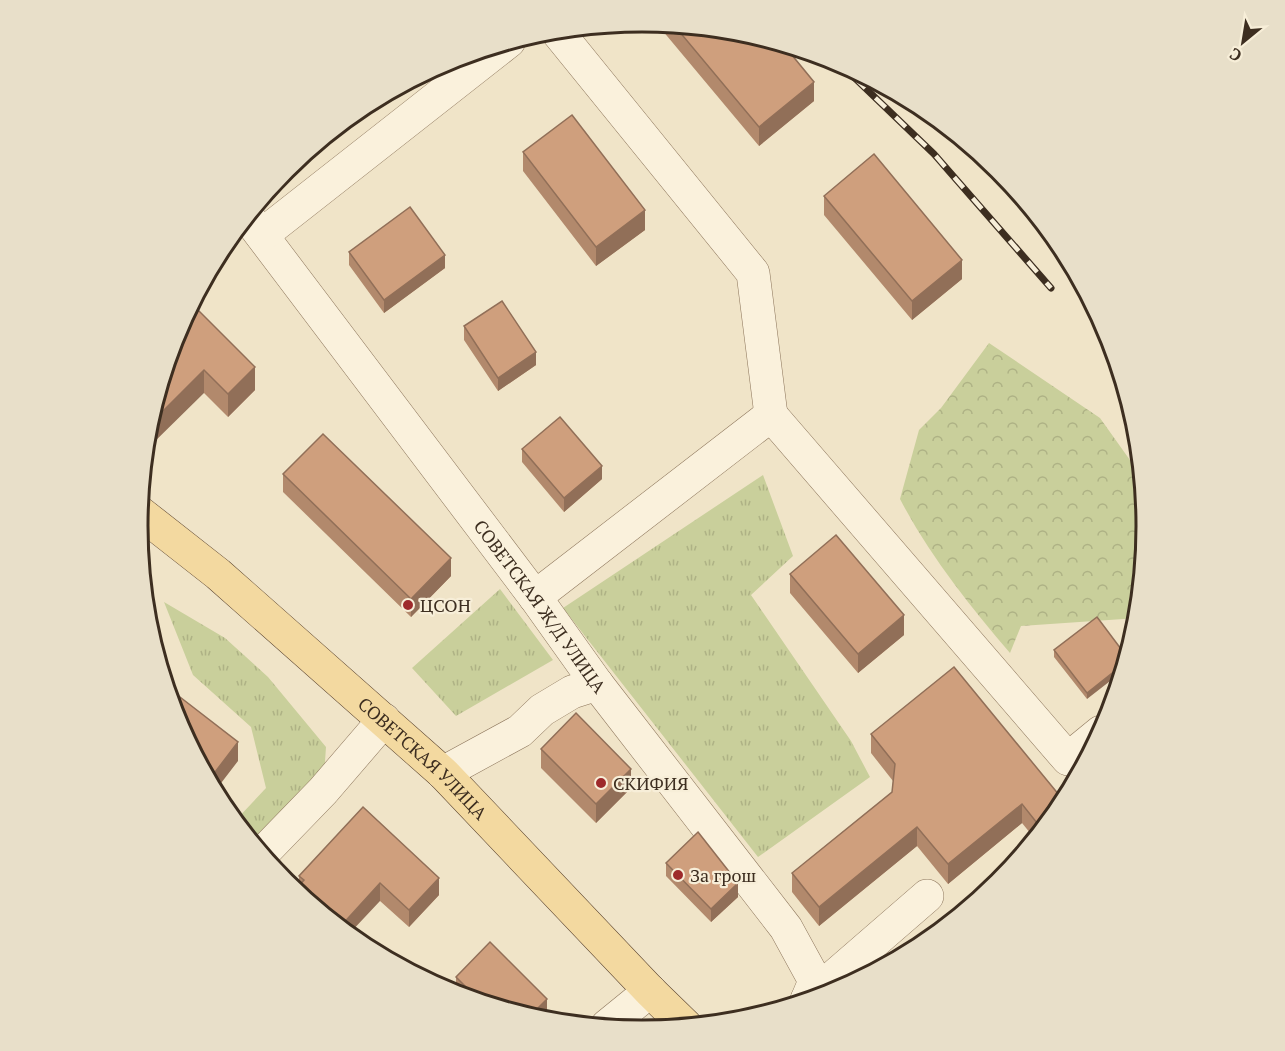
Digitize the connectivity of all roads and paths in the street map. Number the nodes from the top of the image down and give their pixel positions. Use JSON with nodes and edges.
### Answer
{"nodes":[{"id":1,"x":563,"y":38,"type":"edge"},
{"id":2,"x":487,"y":57,"type":"edge"},
{"id":3,"x":255,"y":225,"type":"edge"},
{"id":4,"x":771,"y":415,"type":"junction"},
{"id":5,"x":148,"y":519,"type":"edge"},
{"id":6,"x":535,"y":597,"type":"junction"},
{"id":7,"x":597,"y":684,"type":"junction"},
{"id":8,"x":384,"y":720,"type":"junction"},
{"id":9,"x":1086,"y":744,"type":"edge"},
{"id":10,"x":443,"y":773,"type":"junction"},
{"id":11,"x":268,"y":847,"type":"edge"},
{"id":12,"x":927,"y":896,"type":"dead end"},
{"id":13,"x":825,"y":985,"type":"edge"},
{"id":14,"x":812,"y":989,"type":"edge"},
{"id":15,"x":650,"y":991,"type":"junction"},
{"id":16,"x":616,"y":1018,"type":"edge"},
{"id":17,"x":678,"y":1018,"type":"edge"}],
"edges":[{"from":1,"to":4,"type":"street"},
{"from":2,"to":3,"type":"street"},
{"from":3,"to":6,"type":"street","name":"СОВЕТСКАЯ Ж/Д УЛИЦА"},
{"from":4,"to":6,"type":"street"},
{"from":4,"to":9,"type":"street"},
{"from":5,"to":8,"type":"main road","name":"СОВЕТСКАЯ УЛИЦА"},
{"from":6,"to":7,"type":"street","name":"СОВЕТСКАЯ Ж/Д УЛИЦА"},
{"from":7,"to":10,"type":"street"},
{"from":7,"to":14,"type":"street","name":"СОВЕТСКАЯ Ж/Д УЛИЦА"},
{"from":8,"to":10,"type":"main road","name":"СОВЕТСКАЯ УЛИЦА"},
{"from":8,"to":11,"type":"street"},
{"from":10,"to":15,"type":"main road","name":"СОВЕТСКАЯ УЛИЦА"},
{"from":12,"to":13,"type":"street"},
{"from":15,"to":16,"type":"street"},
{"from":15,"to":17,"type":"main road","name":"СОВЕТСКАЯ УЛИЦА"}]}
